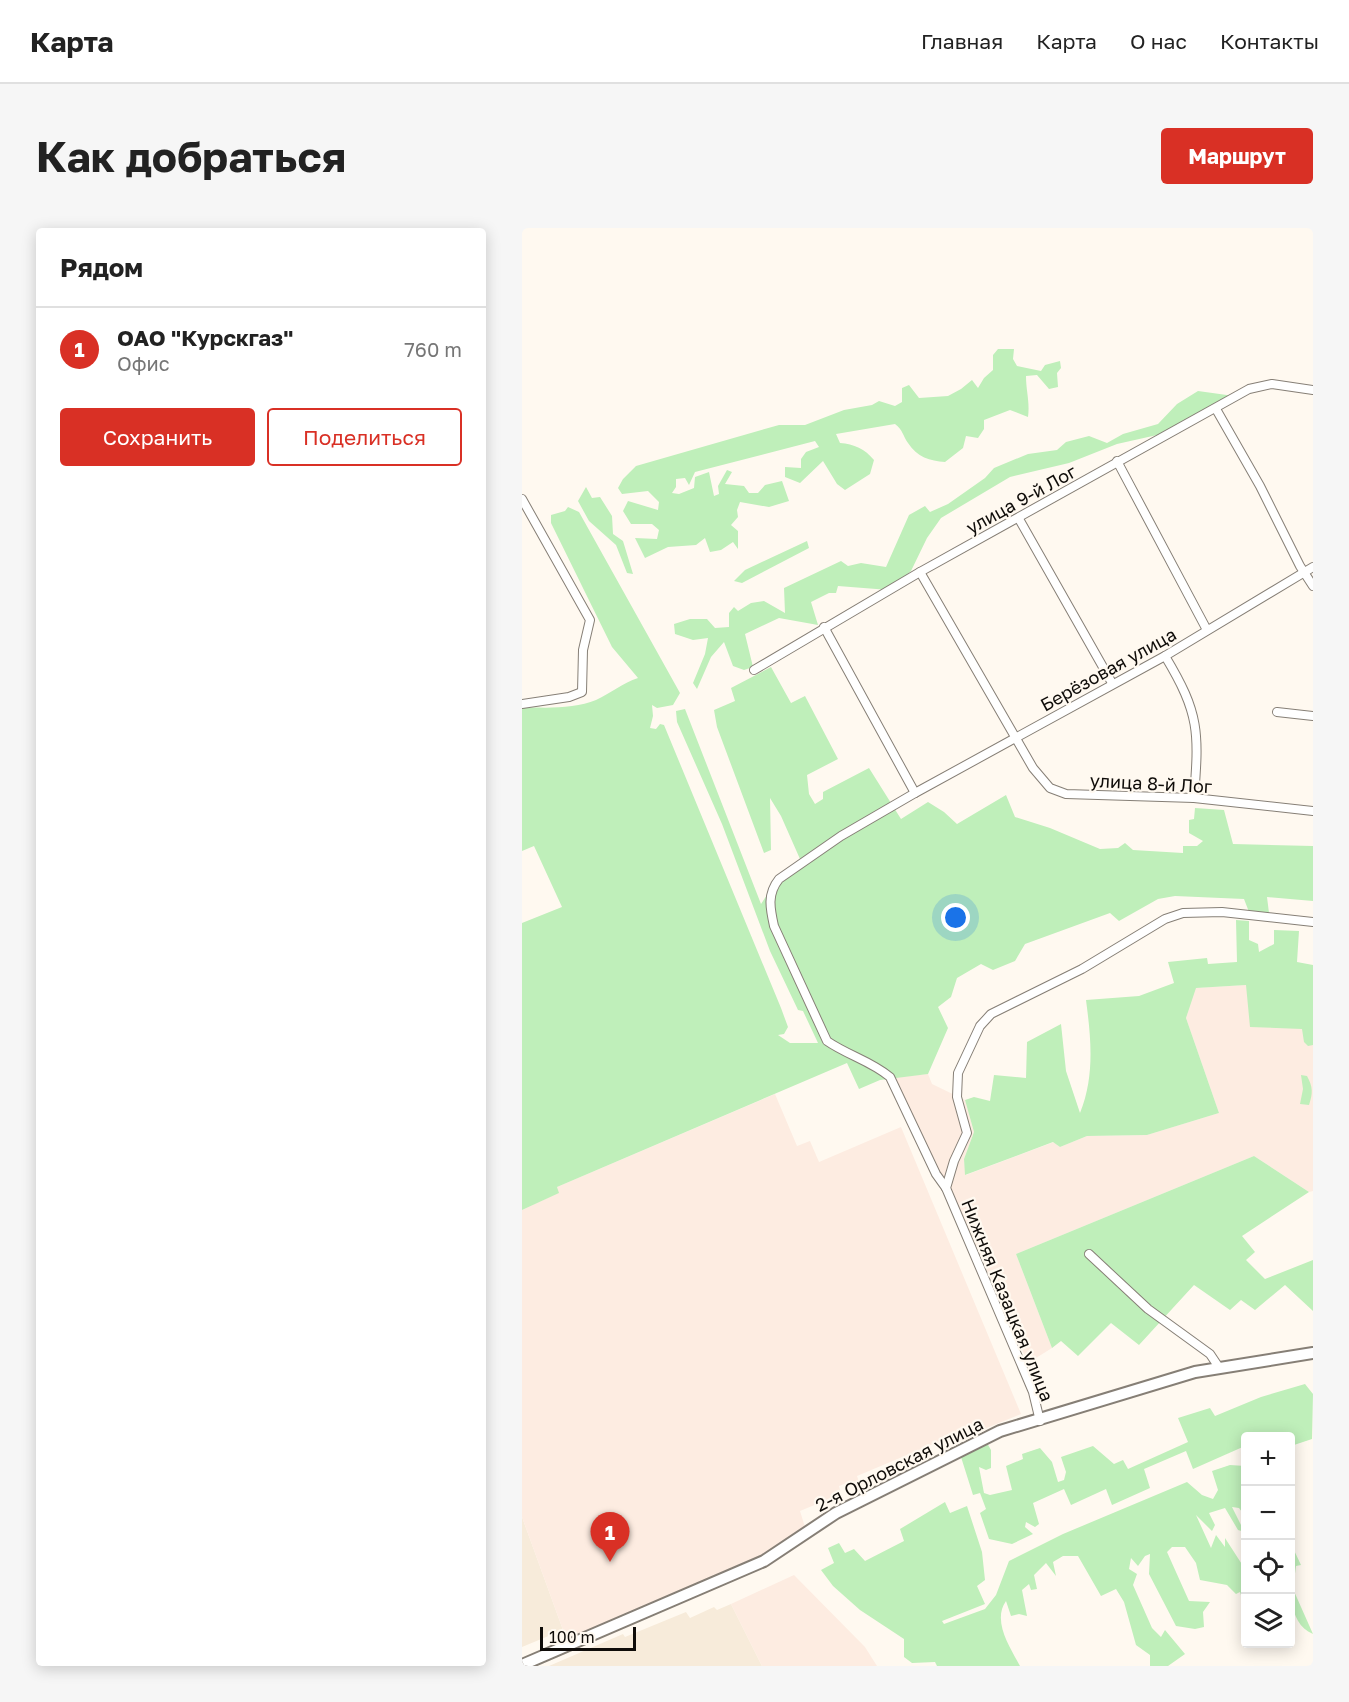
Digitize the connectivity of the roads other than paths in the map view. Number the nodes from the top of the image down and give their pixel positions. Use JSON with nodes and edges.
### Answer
{"nodes":[{"id":1,"x":1313,"y":390,"type":"edge"},
{"id":2,"x":1216,"y":409,"type":"junction"},
{"id":3,"x":1117,"y":461,"type":"junction"},
{"id":4,"x":522,"y":499,"type":"edge"},
{"id":5,"x":1019,"y":519,"type":"junction"},
{"id":6,"x":1313,"y":567,"type":"edge"},
{"id":7,"x":920,"y":572,"type":"junction"},
{"id":8,"x":1304,"y":572,"type":"junction"},
{"id":9,"x":1313,"y":586,"type":"edge"},
{"id":10,"x":824,"y":627,"type":"junction"},
{"id":11,"x":1207,"y":630,"type":"junction"},
{"id":12,"x":1164,"y":656,"type":"junction"},
{"id":13,"x":754,"y":670,"type":"dead end"},
{"id":14,"x":1112,"y":683,"type":"junction"},
{"id":15,"x":522,"y":704,"type":"edge"},
{"id":16,"x":1277,"y":712,"type":"dead end"},
{"id":17,"x":1313,"y":716,"type":"edge"},
{"id":18,"x":1016,"y":738,"type":"junction"},
{"id":19,"x":915,"y":793,"type":"junction"},
{"id":20,"x":1194,"y":798,"type":"junction"},
{"id":21,"x":1313,"y":811,"type":"edge"},
{"id":22,"x":1313,"y":922,"type":"edge"},
{"id":23,"x":946,"y":1188,"type":"junction"},
{"id":24,"x":1089,"y":1254,"type":"dead end"},
{"id":25,"x":1313,"y":1353,"type":"edge"},
{"id":26,"x":1218,"y":1366,"type":"junction"},
{"id":27,"x":1040,"y":1421,"type":"junction"},
{"id":28,"x":522,"y":1665,"type":"edge"}],
"edges":[{"from":1,"to":2,"type":"street","name":"улица 9-й Лог"},
{"from":2,"to":3,"type":"street","name":"улица 9-й Лог"},
{"from":2,"to":8,"type":"street"},
{"from":3,"to":5,"type":"street","name":"улица 9-й Лог"},
{"from":3,"to":11,"type":"street"},
{"from":4,"to":15,"type":"street"},
{"from":5,"to":7,"type":"street","name":"улица 9-й Лог"},
{"from":5,"to":14,"type":"street"},
{"from":6,"to":8,"type":"street","name":"Берёзовая улица"},
{"from":7,"to":10,"type":"street","name":"улица 9-й Лог"},
{"from":7,"to":18,"type":"street","name":"улица 8-й Лог"},
{"from":8,"to":9,"type":"street"},
{"from":8,"to":11,"type":"street","name":"Берёзовая улица"},
{"from":10,"to":13,"type":"street","name":"улица 9-й Лог"},
{"from":10,"to":19,"type":"street"},
{"from":11,"to":12,"type":"street","name":"Берёзовая улица"},
{"from":12,"to":14,"type":"street","name":"Берёзовая улица"},
{"from":12,"to":20,"type":"street"},
{"from":14,"to":18,"type":"street","name":"Берёзовая улица"},
{"from":16,"to":17,"type":"street"},
{"from":18,"to":19,"type":"street","name":"Берёзовая улица"},
{"from":18,"to":20,"type":"street","name":"улица 8-й Лог"},
{"from":19,"to":23,"type":"street","name":"Берёзовая улица"},
{"from":20,"to":21,"type":"street","name":"улица 8-й Лог"},
{"from":22,"to":23,"type":"street","name":"Нижняя Казацкая улица"},
{"from":23,"to":27,"type":"street","name":"Нижняя Казацкая улица"},
{"from":24,"to":26,"type":"street"},
{"from":25,"to":26,"type":"street","name":"2-я Орловская улица"},
{"from":26,"to":27,"type":"street","name":"2-я Орловская улица"},
{"from":27,"to":28,"type":"street","name":"2-я Орловская улица"}]}
